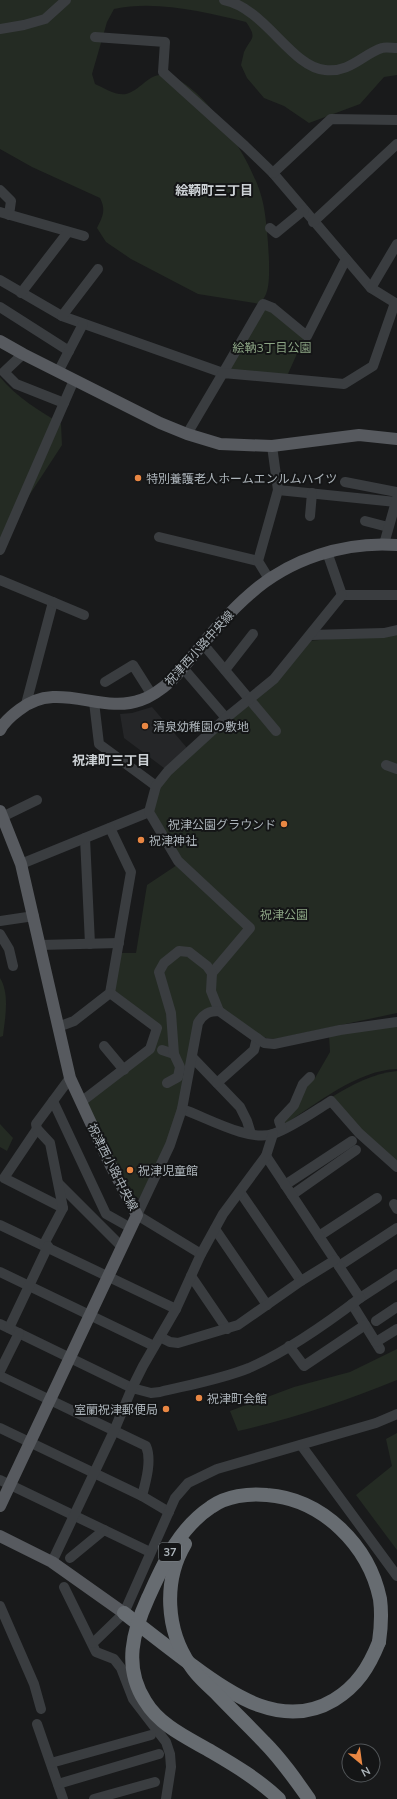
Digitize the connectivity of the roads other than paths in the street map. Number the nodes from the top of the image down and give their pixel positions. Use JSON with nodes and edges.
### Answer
{"nodes":[{"id":1,"x":66,"y":0,"type":"edge"},
{"id":2,"x":224,"y":0,"type":"edge"},
{"id":3,"x":0,"y":28,"type":"edge"},
{"id":4,"x":95,"y":37,"type":"dead end"},
{"id":5,"x":397,"y":48,"type":"edge"},
{"id":6,"x":397,"y":120,"type":"edge"},
{"id":7,"x":397,"y":144,"type":"edge"},
{"id":8,"x":272,"y":173,"type":"junction"},
{"id":9,"x":0,"y":190,"type":"edge"},
{"id":10,"x":304,"y":210,"type":"junction"},
{"id":11,"x":4,"y":214,"type":"edge"},
{"id":12,"x":314,"y":222,"type":"junction"},
{"id":13,"x":270,"y":228,"type":"dead end"},
{"id":14,"x":68,"y":232,"type":"junction"},
{"id":15,"x":84,"y":236,"type":"dead end"},
{"id":16,"x":397,"y":244,"type":"edge"},
{"id":17,"x":346,"y":259,"type":"junction"},
{"id":18,"x":98,"y":269,"type":"dead end"},
{"id":19,"x":0,"y":280,"type":"edge"},
{"id":20,"x":371,"y":288,"type":"junction"},
{"id":21,"x":21,"y":293,"type":"junction"},
{"id":22,"x":395,"y":301,"type":"edge"},
{"id":23,"x":0,"y":307,"type":"edge"},
{"id":24,"x":62,"y":316,"type":"junction"},
{"id":25,"x":83,"y":324,"type":"junction"},
{"id":26,"x":0,"y":341,"type":"edge"},
{"id":27,"x":69,"y":351,"type":"junction"},
{"id":28,"x":23,"y":354,"type":"junction"},
{"id":29,"x":58,"y":372,"type":"junction"},
{"id":30,"x":223,"y":373,"type":"junction"},
{"id":31,"x":74,"y":380,"type":"junction"},
{"id":32,"x":64,"y":403,"type":"junction"},
{"id":33,"x":187,"y":434,"type":"junction"},
{"id":34,"x":397,"y":439,"type":"edge"},
{"id":35,"x":272,"y":446,"type":"junction"},
{"id":36,"x":278,"y":490,"type":"junction"},
{"id":37,"x":312,"y":493,"type":"junction"},
{"id":38,"x":349,"y":497,"type":"junction"},
{"id":39,"x":397,"y":497,"type":"edge"},
{"id":40,"x":310,"y":516,"type":"dead end"},
{"id":41,"x":365,"y":520,"type":"dead end"},
{"id":42,"x":388,"y":527,"type":"junction"},
{"id":43,"x":159,"y":537,"type":"dead end"},
{"id":44,"x":384,"y":544,"type":"junction"},
{"id":45,"x":397,"y":545,"type":"edge"},
{"id":46,"x":0,"y":550,"type":"edge"},
{"id":47,"x":327,"y":552,"type":"junction"},
{"id":48,"x":258,"y":561,"type":"junction"},
{"id":49,"x":269,"y":579,"type":"junction"},
{"id":50,"x":2,"y":581,"type":"edge"},
{"id":51,"x":0,"y":592,"type":"edge"},
{"id":52,"x":342,"y":595,"type":"junction"},
{"id":53,"x":397,"y":595,"type":"edge"},
{"id":54,"x":53,"y":602,"type":"junction"},
{"id":55,"x":84,"y":615,"type":"dead end"},
{"id":56,"x":397,"y":630,"type":"edge"},
{"id":57,"x":253,"y":634,"type":"dead end"},
{"id":58,"x":311,"y":635,"type":"junction"},
{"id":59,"x":204,"y":644,"type":"junction"},
{"id":60,"x":183,"y":668,"type":"junction"},
{"id":61,"x":225,"y":670,"type":"junction"},
{"id":62,"x":105,"y":682,"type":"dead end"},
{"id":63,"x":152,"y":695,"type":"junction"},
{"id":64,"x":249,"y":698,"type":"junction"},
{"id":65,"x":94,"y":702,"type":"junction"},
{"id":66,"x":26,"y":704,"type":"junction"},
{"id":67,"x":226,"y":718,"type":"junction"},
{"id":68,"x":0,"y":730,"type":"edge"},
{"id":69,"x":276,"y":731,"type":"dead end"},
{"id":70,"x":386,"y":765,"type":"dead end"},
{"id":71,"x":397,"y":769,"type":"edge"},
{"id":72,"x":156,"y":786,"type":"junction"},
{"id":73,"x":37,"y":800,"type":"dead end"},
{"id":74,"x":149,"y":812,"type":"junction"},
{"id":75,"x":2,"y":820,"type":"edge"},
{"id":76,"x":110,"y":828,"type":"junction"},
{"id":77,"x":86,"y":838,"type":"junction"},
{"id":78,"x":22,"y":864,"type":"junction"},
{"id":79,"x":34,"y":916,"type":"junction"},
{"id":80,"x":0,"y":921,"type":"edge"},
{"id":81,"x":0,"y":934,"type":"edge"},
{"id":82,"x":119,"y":943,"type":"junction"},
{"id":83,"x":90,"y":944,"type":"junction"},
{"id":84,"x":40,"y":945,"type":"junction"},
{"id":85,"x":13,"y":966,"type":"dead end"},
{"id":86,"x":212,"y":973,"type":"junction"},
{"id":87,"x":110,"y":993,"type":"junction"},
{"id":88,"x":219,"y":1011,"type":"junction"},
{"id":89,"x":397,"y":1022,"type":"edge"},
{"id":90,"x":58,"y":1027,"type":"junction"},
{"id":91,"x":257,"y":1038,"type":"junction"},
{"id":92,"x":104,"y":1046,"type":"dead end"},
{"id":93,"x":162,"y":1050,"type":"dead end"},
{"id":94,"x":174,"y":1054,"type":"junction"},
{"id":95,"x":192,"y":1057,"type":"junction"},
{"id":96,"x":124,"y":1070,"type":"junction"},
{"id":97,"x":310,"y":1077,"type":"dead end"},
{"id":98,"x":70,"y":1078,"type":"junction"},
{"id":99,"x":167,"y":1083,"type":"dead end"},
{"id":100,"x":217,"y":1083,"type":"junction"},
{"id":101,"x":53,"y":1101,"type":"junction"},
{"id":102,"x":80,"y":1102,"type":"junction"},
{"id":103,"x":182,"y":1109,"type":"junction"},
{"id":104,"x":37,"y":1129,"type":"junction"},
{"id":105,"x":282,"y":1129,"type":"junction"},
{"id":106,"x":251,"y":1134,"type":"junction"},
{"id":107,"x":273,"y":1134,"type":"junction"},
{"id":108,"x":266,"y":1156,"type":"junction"},
{"id":109,"x":397,"y":1167,"type":"edge"},
{"id":110,"x":58,"y":1184,"type":"junction"},
{"id":111,"x":285,"y":1185,"type":"junction"},
{"id":112,"x":240,"y":1192,"type":"junction"},
{"id":113,"x":292,"y":1194,"type":"junction"},
{"id":114,"x":377,"y":1198,"type":"dead end"},
{"id":115,"x":63,"y":1208,"type":"junction"},
{"id":116,"x":137,"y":1215,"type":"junction"},
{"id":117,"x":0,"y":1225,"type":"edge"},
{"id":118,"x":131,"y":1228,"type":"junction"},
{"id":119,"x":397,"y":1228,"type":"edge"},
{"id":120,"x":215,"y":1229,"type":"junction"},
{"id":121,"x":319,"y":1236,"type":"junction"},
{"id":122,"x":46,"y":1245,"type":"junction"},
{"id":123,"x":122,"y":1247,"type":"junction"},
{"id":124,"x":201,"y":1254,"type":"junction"},
{"id":125,"x":337,"y":1263,"type":"junction"},
{"id":126,"x":0,"y":1272,"type":"edge"},
{"id":127,"x":397,"y":1274,"type":"edge"},
{"id":128,"x":108,"y":1276,"type":"junction"},
{"id":129,"x":191,"y":1276,"type":"junction"},
{"id":130,"x":302,"y":1281,"type":"junction"},
{"id":131,"x":29,"y":1286,"type":"junction"},
{"id":132,"x":356,"y":1301,"type":"junction"},
{"id":133,"x":267,"y":1305,"type":"junction"},
{"id":134,"x":397,"y":1307,"type":"edge"},
{"id":135,"x":176,"y":1309,"type":"junction"},
{"id":136,"x":90,"y":1315,"type":"junction"},
{"id":137,"x":376,"y":1321,"type":"dead end"},
{"id":138,"x":365,"y":1325,"type":"junction"},
{"id":139,"x":4,"y":1326,"type":"edge"},
{"id":140,"x":397,"y":1328,"type":"edge"},
{"id":141,"x":227,"y":1329,"type":"junction"},
{"id":142,"x":18,"y":1333,"type":"junction"},
{"id":143,"x":157,"y":1342,"type":"junction"},
{"id":144,"x":289,"y":1346,"type":"junction"},
{"id":145,"x":70,"y":1358,"type":"junction"},
{"id":146,"x":0,"y":1371,"type":"edge"},
{"id":147,"x":0,"y":1376,"type":"edge"},
{"id":148,"x":132,"y":1388,"type":"junction"},
{"id":149,"x":49,"y":1400,"type":"junction"},
{"id":150,"x":397,"y":1414,"type":"edge"},
{"id":151,"x":0,"y":1428,"type":"edge"},
{"id":152,"x":114,"y":1431,"type":"junction"},
{"id":153,"x":29,"y":1443,"type":"junction"},
{"id":154,"x":301,"y":1445,"type":"junction"},
{"id":155,"x":94,"y":1474,"type":"junction"},
{"id":156,"x":5,"y":1483,"type":"edge"},
{"id":157,"x":142,"y":1496,"type":"junction"},
{"id":158,"x":0,"y":1506,"type":"edge"},
{"id":159,"x":169,"y":1512,"type":"junction"},
{"id":160,"x":74,"y":1517,"type":"junction"},
{"id":161,"x":104,"y":1530,"type":"junction"},
{"id":162,"x":0,"y":1536,"type":"edge"},
{"id":163,"x":150,"y":1552,"type":"junction"},
{"id":164,"x":70,"y":1558,"type":"dead end"},
{"id":165,"x":52,"y":1562,"type":"junction"},
{"id":166,"x":397,"y":1576,"type":"edge"},
{"id":167,"x":64,"y":1587,"type":"dead end"},
{"id":168,"x":0,"y":1606,"type":"edge"},
{"id":169,"x":124,"y":1613,"type":"junction"},
{"id":170,"x":374,"y":1642,"type":"junction"},
{"id":171,"x":92,"y":1643,"type":"junction"},
{"id":172,"x":40,"y":1709,"type":"dead end"},
{"id":173,"x":37,"y":1724,"type":"dead end"},
{"id":174,"x":151,"y":1735,"type":"dead end"},
{"id":175,"x":160,"y":1754,"type":"dead end"},
{"id":176,"x":50,"y":1763,"type":"junction"},
{"id":177,"x":155,"y":1782,"type":"dead end"},
{"id":178,"x":58,"y":1784,"type":"junction"},
{"id":179,"x":63,"y":1799,"type":"edge"},
{"id":180,"x":94,"y":1799,"type":"edge"},
{"id":181,"x":166,"y":1799,"type":"edge"},
{"id":182,"x":279,"y":1799,"type":"edge"},
{"id":183,"x":310,"y":1799,"type":"edge"}],
"edges":[{"from":1,"to":3,"type":"street"},
{"from":2,"to":5,"type":"street"},
{"from":4,"to":8,"type":"street"},
{"from":6,"to":8,"type":"street"},
{"from":7,"to":12,"type":"street"},
{"from":8,"to":10,"type":"street"},
{"from":9,"to":11,"type":"street"},
{"from":10,"to":12,"type":"street"},
{"from":10,"to":13,"type":"street"},
{"from":11,"to":14,"type":"street"},
{"from":12,"to":17,"type":"street"},
{"from":14,"to":15,"type":"street"},
{"from":14,"to":21,"type":"street"},
{"from":16,"to":20,"type":"street"},
{"from":17,"to":20,"type":"street"},
{"from":17,"to":30,"type":"street"},
{"from":18,"to":24,"type":"street"},
{"from":19,"to":21,"type":"street"},
{"from":20,"to":22,"type":"street"},
{"from":21,"to":24,"type":"street"},
{"from":22,"to":30,"type":"street"},
{"from":23,"to":27,"type":"street"},
{"from":24,"to":25,"type":"street"},
{"from":25,"to":27,"type":"street"},
{"from":25,"to":30,"type":"street"},
{"from":26,"to":28,"type":"main road"},
{"from":27,"to":29,"type":"street"},
{"from":28,"to":29,"type":"main road"},
{"from":28,"to":32,"type":"street"},
{"from":29,"to":31,"type":"main road"},
{"from":30,"to":33,"type":"street"},
{"from":31,"to":32,"type":"street"},
{"from":31,"to":33,"type":"main road"},
{"from":32,"to":46,"type":"street"},
{"from":33,"to":35,"type":"main road"},
{"from":34,"to":35,"type":"main road"},
{"from":35,"to":36,"type":"street"},
{"from":36,"to":37,"type":"street"},
{"from":36,"to":48,"type":"street"},
{"from":37,"to":38,"type":"street"},
{"from":37,"to":40,"type":"street"},
{"from":38,"to":39,"type":"street"},
{"from":38,"to":39,"type":"street"},
{"from":39,"to":42,"type":"street"},
{"from":41,"to":42,"type":"street"},
{"from":42,"to":44,"type":"street"},
{"from":43,"to":48,"type":"street"},
{"from":44,"to":45,"type":"main road","name":"祝津西小路中央線"},
{"from":44,"to":47,"type":"main road","name":"祝津西小路中央線"},
{"from":47,"to":49,"type":"main road","name":"祝津西小路中央線"},
{"from":47,"to":52,"type":"street"},
{"from":48,"to":49,"type":"street"},
{"from":49,"to":59,"type":"main road","name":"祝津西小路中央線"},
{"from":50,"to":51,"type":"street"},
{"from":50,"to":54,"type":"street"},
{"from":52,"to":53,"type":"street"},
{"from":52,"to":58,"type":"street"},
{"from":54,"to":55,"type":"street"},
{"from":54,"to":66,"type":"street"},
{"from":56,"to":58,"type":"street"},
{"from":57,"to":61,"type":"street"},
{"from":58,"to":64,"type":"street"},
{"from":59,"to":60,"type":"main road","name":"祝津西小路中央線"},
{"from":59,"to":61,"type":"street"},
{"from":60,"to":63,"type":"main road","name":"祝津西小路中央線"},
{"from":60,"to":67,"type":"street"},
{"from":61,"to":64,"type":"street"},
{"from":62,"to":63,"type":"street"},
{"from":63,"to":65,"type":"main road","name":"祝津西小路中央線"},
{"from":64,"to":67,"type":"street"},
{"from":64,"to":69,"type":"street"},
{"from":65,"to":66,"type":"main road","name":"祝津西小路中央線"},
{"from":65,"to":72,"type":"street"},
{"from":66,"to":68,"type":"main road","name":"祝津西小路中央線"},
{"from":67,"to":72,"type":"street"},
{"from":70,"to":71,"type":"street"},
{"from":72,"to":74,"type":"street"},
{"from":73,"to":75,"type":"street"},
{"from":74,"to":76,"type":"street"},
{"from":74,"to":86,"type":"street"},
{"from":75,"to":78,"type":"main road","name":"祝津西小路中央線"},
{"from":76,"to":77,"type":"street"},
{"from":76,"to":82,"type":"street"},
{"from":77,"to":78,"type":"street"},
{"from":77,"to":83,"type":"street"},
{"from":78,"to":79,"type":"main road","name":"祝津西小路中央線"},
{"from":79,"to":80,"type":"street"},
{"from":79,"to":84,"type":"main road","name":"祝津西小路中央線"},
{"from":81,"to":85,"type":"street"},
{"from":82,"to":83,"type":"street"},
{"from":82,"to":87,"type":"street"},
{"from":83,"to":84,"type":"street"},
{"from":84,"to":90,"type":"main road","name":"祝津西小路中央線"},
{"from":86,"to":88,"type":"street"},
{"from":86,"to":94,"type":"street"},
{"from":87,"to":90,"type":"street"},
{"from":87,"to":96,"type":"street"},
{"from":88,"to":91,"type":"street"},
{"from":88,"to":95,"type":"street"},
{"from":89,"to":91,"type":"street"},
{"from":90,"to":98,"type":"main road","name":"祝津西小路中央線"},
{"from":91,"to":100,"type":"street"},
{"from":92,"to":96,"type":"street"},
{"from":93,"to":94,"type":"street"},
{"from":94,"to":99,"type":"street"},
{"from":95,"to":100,"type":"street"},
{"from":95,"to":103,"type":"street"},
{"from":96,"to":102,"type":"street"},
{"from":97,"to":105,"type":"street"},
{"from":98,"to":101,"type":"street"},
{"from":98,"to":102,"type":"main road","name":"祝津西小路中央線"},
{"from":100,"to":106,"type":"street"},
{"from":101,"to":104,"type":"street"},
{"from":101,"to":118,"type":"street"},
{"from":102,"to":116,"type":"main road","name":"祝津西小路中央線"},
{"from":103,"to":106,"type":"street"},
{"from":103,"to":116,"type":"street"},
{"from":104,"to":110,"type":"street"},
{"from":104,"to":115,"type":"street"},
{"from":105,"to":107,"type":"street"},
{"from":105,"to":109,"type":"street"},
{"from":106,"to":107,"type":"street"},
{"from":107,"to":108,"type":"street"},
{"from":108,"to":111,"type":"street"},
{"from":108,"to":112,"type":"street"},
{"from":110,"to":115,"type":"street"},
{"from":110,"to":123,"type":"street"},
{"from":111,"to":113,"type":"street"},
{"from":111,"to":113,"type":"street"},
{"from":112,"to":120,"type":"street"},
{"from":112,"to":130,"type":"street"},
{"from":113,"to":121,"type":"street"},
{"from":114,"to":121,"type":"street"},
{"from":115,"to":122,"type":"street"},
{"from":116,"to":118,"type":"main road","name":"祝津西小路中央線"},
{"from":116,"to":124,"type":"street"},
{"from":117,"to":122,"type":"street"},
{"from":118,"to":123,"type":"main road","name":"祝津西小路中央線"},
{"from":119,"to":125,"type":"street"},
{"from":120,"to":124,"type":"street"},
{"from":120,"to":133,"type":"street"},
{"from":121,"to":125,"type":"street"},
{"from":122,"to":128,"type":"street"},
{"from":122,"to":131,"type":"street"},
{"from":123,"to":128,"type":"main road","name":"祝津西小路中央線"},
{"from":124,"to":129,"type":"street"},
{"from":125,"to":130,"type":"street"},
{"from":125,"to":132,"type":"street"},
{"from":126,"to":131,"type":"street"},
{"from":127,"to":132,"type":"street"},
{"from":128,"to":135,"type":"street"},
{"from":128,"to":136,"type":"main road","name":"祝津西小路中央線"},
{"from":129,"to":135,"type":"street"},
{"from":129,"to":141,"type":"street"},
{"from":130,"to":133,"type":"street"},
{"from":131,"to":136,"type":"street"},
{"from":131,"to":139,"type":"street"},
{"from":132,"to":138,"type":"street"},
{"from":132,"to":144,"type":"street"},
{"from":133,"to":141,"type":"street"},
{"from":134,"to":137,"type":"street"},
{"from":135,"to":143,"type":"street"},
{"from":136,"to":143,"type":"street"},
{"from":136,"to":145,"type":"main road","name":"祝津西小路中央線"},
{"from":138,"to":140,"type":"street"},
{"from":138,"to":144,"type":"street"},
{"from":139,"to":142,"type":"street"},
{"from":141,"to":143,"type":"street"},
{"from":142,"to":145,"type":"street"},
{"from":142,"to":146,"type":"street"},
{"from":143,"to":148,"type":"street"},
{"from":144,"to":148,"type":"street"},
{"from":145,"to":148,"type":"street"},
{"from":145,"to":149,"type":"main road","name":"祝津西小路中央線"},
{"from":147,"to":149,"type":"street"},
{"from":148,"to":152,"type":"street"},
{"from":149,"to":152,"type":"street"},
{"from":149,"to":153,"type":"main road","name":"祝津西小路中央線"},
{"from":150,"to":154,"type":"street"},
{"from":151,"to":153,"type":"street"},
{"from":152,"to":155,"type":"street"},
{"from":152,"to":157,"type":"street"},
{"from":153,"to":155,"type":"street"},
{"from":153,"to":156,"type":"main road","name":"祝津西小路中央線"},
{"from":154,"to":159,"type":"street"},
{"from":154,"to":166,"type":"street"},
{"from":155,"to":157,"type":"street"},
{"from":155,"to":160,"type":"street"},
{"from":156,"to":158,"type":"main road","name":"祝津西小路中央線"},
{"from":156,"to":160,"type":"street"},
{"from":157,"to":159,"type":"street"},
{"from":159,"to":163,"type":"street"},
{"from":160,"to":161,"type":"street"},
{"from":160,"to":165,"type":"street"},
{"from":161,"to":163,"type":"street"},
{"from":161,"to":164,"type":"street"},
{"from":162,"to":165,"type":"main road"},
{"from":163,"to":169,"type":"street"},
{"from":165,"to":169,"type":"main road"},
{"from":167,"to":171,"type":"street"},
{"from":168,"to":172,"type":"street"},
{"from":169,"to":170,"type":"highway","number":"37"},
{"from":169,"to":171,"type":"street"},
{"from":170,"to":182,"type":"highway","number":"37","bridge":true},
{"from":170,"to":183,"type":"highway","number":"37","bridge":true},
{"from":171,"to":181,"type":"street"},
{"from":173,"to":176,"type":"street"},
{"from":174,"to":176,"type":"street"},
{"from":175,"to":178,"type":"street"},
{"from":176,"to":178,"type":"street"},
{"from":177,"to":180,"type":"street"},
{"from":178,"to":179,"type":"street"}]}
